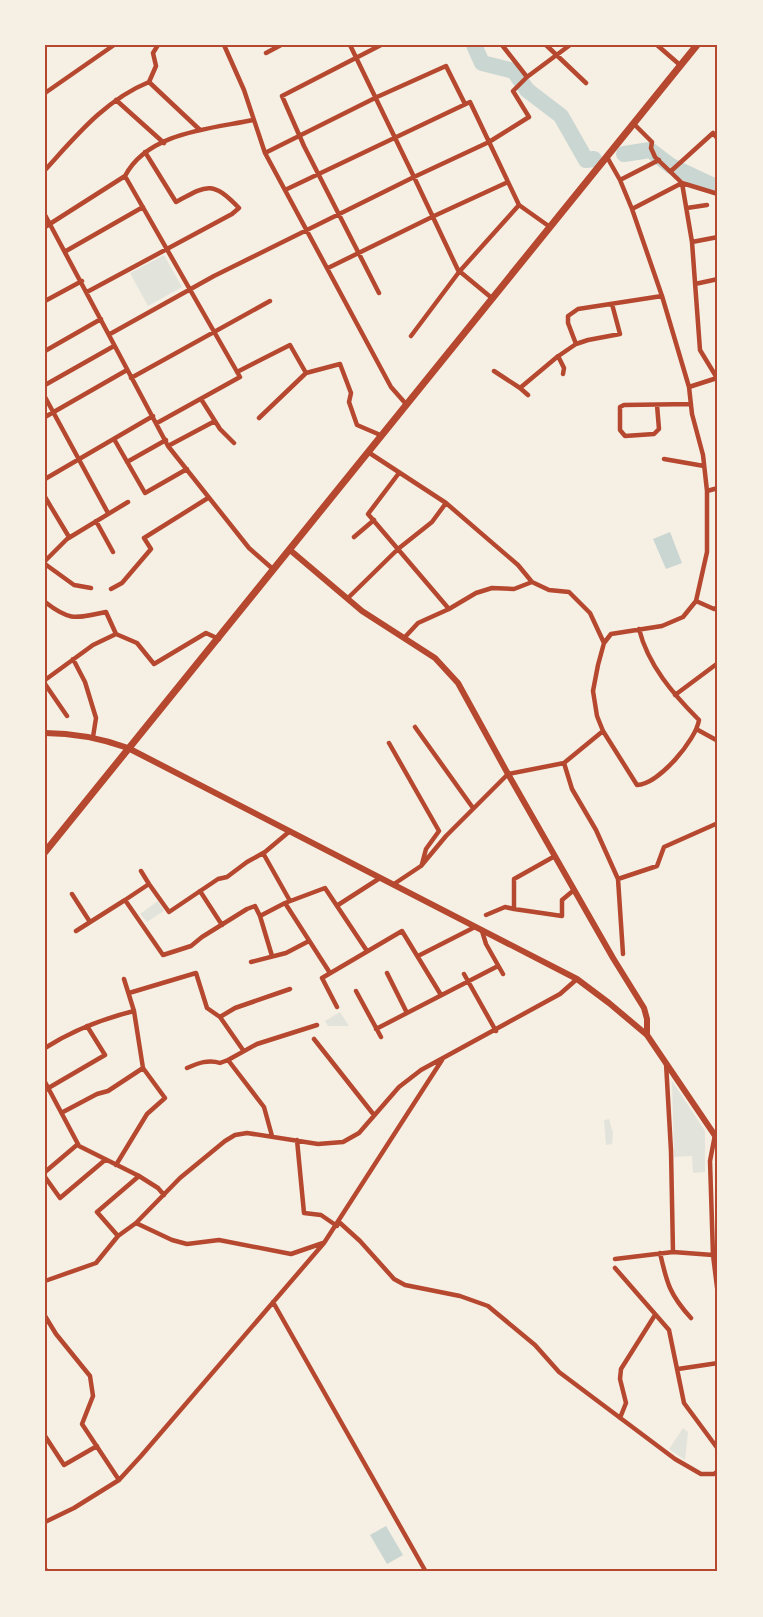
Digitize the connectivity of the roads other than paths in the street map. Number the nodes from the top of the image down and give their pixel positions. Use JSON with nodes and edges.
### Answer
{"nodes":[{"id":1,"x":114,"y":45,"type":"edge"},
{"id":2,"x":158,"y":45,"type":"edge"},
{"id":3,"x":224,"y":45,"type":"edge"},
{"id":4,"x":281,"y":45,"type":"edge"},
{"id":5,"x":350,"y":45,"type":"edge"},
{"id":6,"x":381,"y":45,"type":"edge"},
{"id":7,"x":502,"y":45,"type":"edge"},
{"id":8,"x":546,"y":45,"type":"edge"},
{"id":9,"x":570,"y":45,"type":"edge"},
{"id":10,"x":657,"y":45,"type":"edge"},
{"id":11,"x":697,"y":45,"type":"edge"},
{"id":12,"x":266,"y":52,"type":"dead end"},
{"id":13,"x":555,"y":56,"type":"junction"},
{"id":14,"x":357,"y":58,"type":"junction"},
{"id":15,"x":680,"y":65,"type":"junction"},
{"id":16,"x":524,"y":79,"type":"junction"},
{"id":17,"x":149,"y":82,"type":"junction"},
{"id":18,"x":586,"y":83,"type":"dead end"},
{"id":19,"x":45,"y":93,"type":"edge"},
{"id":20,"x":377,"y":97,"type":"junction"},
{"id":21,"x":116,"y":100,"type":"junction"},
{"id":22,"x":465,"y":104,"type":"junction"},
{"id":23,"x":253,"y":120,"type":"junction"},
{"id":24,"x":633,"y":123,"type":"junction"},
{"id":25,"x":200,"y":130,"type":"junction"},
{"id":26,"x":300,"y":136,"type":"junction"},
{"id":27,"x":395,"y":136,"type":"junction"},
{"id":28,"x":718,"y":140,"type":"edge"},
{"id":29,"x":164,"y":142,"type":"junction"},
{"id":30,"x":489,"y":142,"type":"junction"},
{"id":31,"x":145,"y":152,"type":"junction"},
{"id":32,"x":265,"y":153,"type":"junction"},
{"id":33,"x":607,"y":157,"type":"junction"},
{"id":34,"x":657,"y":159,"type":"junction"},
{"id":35,"x":45,"y":170,"type":"edge"},
{"id":36,"x":671,"y":171,"type":"junction"},
{"id":37,"x":318,"y":173,"type":"junction"},
{"id":38,"x":125,"y":176,"type":"junction"},
{"id":39,"x":414,"y":177,"type":"junction"},
{"id":40,"x":620,"y":180,"type":"junction"},
{"id":41,"x":508,"y":182,"type":"junction"},
{"id":42,"x":682,"y":183,"type":"junction"},
{"id":43,"x":285,"y":190,"type":"junction"},
{"id":44,"x":718,"y":194,"type":"edge"},
{"id":45,"x":519,"y":205,"type":"junction"},
{"id":46,"x":707,"y":205,"type":"dead end"},
{"id":47,"x":143,"y":207,"type":"junction"},
{"id":48,"x":687,"y":208,"type":"junction"},
{"id":49,"x":632,"y":209,"type":"junction"},
{"id":50,"x":339,"y":213,"type":"junction"},
{"id":51,"x":45,"y":214,"type":"edge"},
{"id":52,"x":434,"y":216,"type":"junction"},
{"id":53,"x":51,"y":223,"type":"junction"},
{"id":54,"x":45,"y":227,"type":"edge"},
{"id":55,"x":550,"y":227,"type":"junction"},
{"id":56,"x":305,"y":230,"type":"junction"},
{"id":57,"x":718,"y":237,"type":"edge"},
{"id":58,"x":692,"y":242,"type":"junction"},
{"id":59,"x":166,"y":248,"type":"junction"},
{"id":60,"x":66,"y":251,"type":"junction"},
{"id":61,"x":358,"y":252,"type":"junction"},
{"id":62,"x":328,"y":268,"type":"junction"},
{"id":63,"x":459,"y":272,"type":"junction"},
{"id":64,"x":718,"y":279,"type":"edge"},
{"id":65,"x":82,"y":281,"type":"junction"},
{"id":66,"x":695,"y":284,"type":"junction"},
{"id":67,"x":190,"y":288,"type":"junction"},
{"id":68,"x":87,"y":292,"type":"junction"},
{"id":69,"x":379,"y":293,"type":"dead end"},
{"id":70,"x":662,"y":296,"type":"junction"},
{"id":71,"x":494,"y":299,"type":"junction"},
{"id":72,"x":45,"y":301,"type":"edge"},
{"id":73,"x":270,"y":301,"type":"dead end"},
{"id":74,"x":612,"y":304,"type":"junction"},
{"id":75,"x":100,"y":319,"type":"junction"},
{"id":76,"x":213,"y":331,"type":"junction"},
{"id":77,"x":110,"y":334,"type":"junction"},
{"id":78,"x":411,"y":336,"type":"dead end"},
{"id":79,"x":576,"y":344,"type":"junction"},
{"id":80,"x":114,"y":346,"type":"junction"},
{"id":81,"x":45,"y":351,"type":"edge"},
{"id":82,"x":558,"y":356,"type":"junction"},
{"id":83,"x":127,"y":370,"type":"junction"},
{"id":84,"x":494,"y":371,"type":"dead end"},
{"id":85,"x":237,"y":372,"type":"junction"},
{"id":86,"x":306,"y":373,"type":"junction"},
{"id":87,"x":563,"y":374,"type":"dead end"},
{"id":88,"x":131,"y":378,"type":"junction"},
{"id":89,"x":718,"y":378,"type":"edge"},
{"id":90,"x":45,"y":385,"type":"edge"},
{"id":91,"x":689,"y":387,"type":"junction"},
{"id":92,"x":520,"y":388,"type":"junction"},
{"id":93,"x":528,"y":395,"type":"dead end"},
{"id":94,"x":45,"y":397,"type":"edge"},
{"id":95,"x":201,"y":399,"type":"junction"},
{"id":96,"x":406,"y":404,"type":"junction"},
{"id":97,"x":691,"y":404,"type":"junction"},
{"id":98,"x":657,"y":405,"type":"junction"},
{"id":99,"x":53,"y":412,"type":"junction"},
{"id":100,"x":153,"y":416,"type":"junction"},
{"id":101,"x":45,"y":417,"type":"edge"},
{"id":102,"x":259,"y":418,"type":"dead end"},
{"id":103,"x":215,"y":421,"type":"junction"},
{"id":104,"x":157,"y":423,"type":"junction"},
{"id":105,"x":380,"y":437,"type":"junction"},
{"id":106,"x":114,"y":439,"type":"junction"},
{"id":107,"x":167,"y":443,"type":"junction"},
{"id":108,"x":234,"y":443,"type":"dead end"},
{"id":109,"x":368,"y":452,"type":"junction"},
{"id":110,"x":79,"y":459,"type":"junction"},
{"id":111,"x":664,"y":459,"type":"dead end"},
{"id":112,"x":127,"y":462,"type":"junction"},
{"id":113,"x":704,"y":466,"type":"junction"},
{"id":114,"x":187,"y":469,"type":"junction"},
{"id":115,"x":399,"y":473,"type":"junction"},
{"id":116,"x":45,"y":479,"type":"edge"},
{"id":117,"x":718,"y":488,"type":"edge"},
{"id":118,"x":707,"y":491,"type":"junction"},
{"id":119,"x":45,"y":496,"type":"edge"},
{"id":120,"x":208,"y":498,"type":"junction"},
{"id":121,"x":128,"y":502,"type":"dead end"},
{"id":122,"x":446,"y":503,"type":"junction"},
{"id":123,"x":108,"y":513,"type":"junction"},
{"id":124,"x":374,"y":520,"type":"junction"},
{"id":125,"x":96,"y":521,"type":"junction"},
{"id":126,"x":69,"y":537,"type":"junction"},
{"id":127,"x":354,"y":537,"type":"dead end"},
{"id":128,"x":398,"y":549,"type":"junction"},
{"id":129,"x":290,"y":550,"type":"junction"},
{"id":130,"x":113,"y":552,"type":"dead end"},
{"id":131,"x":45,"y":562,"type":"edge"},
{"id":132,"x":274,"y":570,"type":"junction"},
{"id":133,"x":532,"y":582,"type":"junction"},
{"id":134,"x":91,"y":588,"type":"dead end"},
{"id":135,"x":111,"y":589,"type":"dead end"},
{"id":136,"x":348,"y":598,"type":"junction"},
{"id":137,"x":696,"y":601,"type":"junction"},
{"id":138,"x":45,"y":602,"type":"edge"},
{"id":139,"x":718,"y":607,"type":"edge"},
{"id":140,"x":449,"y":609,"type":"junction"},
{"id":141,"x":639,"y":629,"type":"junction"},
{"id":142,"x":116,"y":634,"type":"junction"},
{"id":143,"x":405,"y":637,"type":"junction"},
{"id":144,"x":219,"y":639,"type":"junction"},
{"id":145,"x":604,"y":643,"type":"junction"},
{"id":146,"x":73,"y":659,"type":"junction"},
{"id":147,"x":718,"y":663,"type":"edge"},
{"id":148,"x":45,"y":682,"type":"edge"},
{"id":149,"x":675,"y":696,"type":"junction"},
{"id":150,"x":67,"y":716,"type":"dead end"},
{"id":151,"x":415,"y":727,"type":"dead end"},
{"id":152,"x":603,"y":730,"type":"junction"},
{"id":153,"x":698,"y":730,"type":"junction"},
{"id":154,"x":45,"y":733,"type":"edge"},
{"id":155,"x":93,"y":737,"type":"junction"},
{"id":156,"x":718,"y":741,"type":"edge"},
{"id":157,"x":389,"y":743,"type":"dead end"},
{"id":158,"x":128,"y":748,"type":"junction"},
{"id":159,"x":564,"y":763,"type":"junction"},
{"id":160,"x":508,"y":774,"type":"junction"},
{"id":161,"x":473,"y":808,"type":"junction"},
{"id":162,"x":718,"y":823,"type":"edge"},
{"id":163,"x":290,"y":831,"type":"junction"},
{"id":164,"x":45,"y":852,"type":"edge"},
{"id":165,"x":263,"y":853,"type":"junction"},
{"id":166,"x":555,"y":856,"type":"junction"},
{"id":167,"x":421,"y":866,"type":"junction"},
{"id":168,"x":141,"y":871,"type":"dead end"},
{"id":169,"x":380,"y":878,"type":"junction"},
{"id":170,"x":618,"y":879,"type":"junction"},
{"id":171,"x":149,"y":884,"type":"junction"},
{"id":172,"x":394,"y":884,"type":"junction"},
{"id":173,"x":574,"y":890,"type":"junction"},
{"id":174,"x":200,"y":891,"type":"junction"},
{"id":175,"x":72,"y":894,"type":"dead end"},
{"id":176,"x":125,"y":900,"type":"junction"},
{"id":177,"x":288,"y":902,"type":"junction"},
{"id":178,"x":338,"y":905,"type":"junction"},
{"id":179,"x":514,"y":909,"type":"junction"},
{"id":180,"x":486,"y":915,"type":"dead end"},
{"id":181,"x":260,"y":916,"type":"junction"},
{"id":182,"x":90,"y":922,"type":"junction"},
{"id":183,"x":222,"y":924,"type":"junction"},
{"id":184,"x":475,"y":927,"type":"junction"},
{"id":185,"x":482,"y":930,"type":"junction"},
{"id":186,"x":76,"y":932,"type":"dead end"},
{"id":187,"x":309,"y":941,"type":"junction"},
{"id":188,"x":367,"y":951,"type":"junction"},
{"id":189,"x":623,"y":954,"type":"dead end"},
{"id":190,"x":272,"y":956,"type":"junction"},
{"id":191,"x":418,"y":956,"type":"junction"},
{"id":192,"x":251,"y":962,"type":"dead end"},
{"id":193,"x":498,"y":966,"type":"junction"},
{"id":194,"x":330,"y":973,"type":"junction"},
{"id":195,"x":387,"y":973,"type":"dead end"},
{"id":196,"x":464,"y":974,"type":"dead end"},
{"id":197,"x":503,"y":974,"type":"dead end"},
{"id":198,"x":124,"y":979,"type":"dead end"},
{"id":199,"x":577,"y":979,"type":"junction"},
{"id":200,"x":468,"y":981,"type":"junction"},
{"id":201,"x":290,"y":989,"type":"dead end"},
{"id":202,"x":356,"y":991,"type":"dead end"},
{"id":203,"x":129,"y":993,"type":"junction"},
{"id":204,"x":441,"y":995,"type":"junction"},
{"id":205,"x":256,"y":1000,"type":"junction"},
{"id":206,"x":259,"y":1007,"type":"dead end"},
{"id":207,"x":337,"y":1007,"type":"dead end"},
{"id":208,"x":134,"y":1011,"type":"junction"},
{"id":209,"x":406,"y":1013,"type":"junction"},
{"id":210,"x":220,"y":1017,"type":"junction"},
{"id":211,"x":317,"y":1025,"type":"dead end"},
{"id":212,"x":87,"y":1026,"type":"junction"},
{"id":213,"x":376,"y":1029,"type":"junction"},
{"id":214,"x":496,"y":1031,"type":"junction"},
{"id":215,"x":647,"y":1035,"type":"junction"},
{"id":216,"x":381,"y":1037,"type":"dead end"},
{"id":217,"x":314,"y":1039,"type":"dead end"},
{"id":218,"x":45,"y":1048,"type":"edge"},
{"id":219,"x":243,"y":1050,"type":"junction"},
{"id":220,"x":228,"y":1060,"type":"junction"},
{"id":221,"x":442,"y":1060,"type":"junction"},
{"id":222,"x":666,"y":1063,"type":"junction"},
{"id":223,"x":143,"y":1068,"type":"junction"},
{"id":224,"x":188,"y":1068,"type":"dead end"},
{"id":225,"x":45,"y":1082,"type":"edge"},
{"id":226,"x":47,"y":1089,"type":"edge"},
{"id":227,"x":63,"y":1113,"type":"junction"},
{"id":228,"x":374,"y":1115,"type":"junction"},
{"id":229,"x":272,"y":1136,"type":"junction"},
{"id":230,"x":717,"y":1138,"type":"edge"},
{"id":231,"x":297,"y":1140,"type":"junction"},
{"id":232,"x":78,"y":1144,"type":"junction"},
{"id":233,"x":105,"y":1160,"type":"junction"},
{"id":234,"x":116,"y":1165,"type":"junction"},
{"id":235,"x":45,"y":1172,"type":"edge"},
{"id":236,"x":139,"y":1176,"type":"junction"},
{"id":237,"x":45,"y":1177,"type":"edge"},
{"id":238,"x":164,"y":1195,"type":"junction"},
{"id":239,"x":136,"y":1223,"type":"junction"},
{"id":240,"x":338,"y":1224,"type":"junction"},
{"id":241,"x":118,"y":1236,"type":"junction"},
{"id":242,"x":324,"y":1243,"type":"junction"},
{"id":243,"x":673,"y":1252,"type":"junction"},
{"id":244,"x":660,"y":1253,"type":"junction"},
{"id":245,"x":615,"y":1259,"type":"dead end"},
{"id":246,"x":715,"y":1259,"type":"edge"},
{"id":247,"x":615,"y":1268,"type":"dead end"},
{"id":248,"x":45,"y":1281,"type":"edge"},
{"id":249,"x":718,"y":1295,"type":"edge"},
{"id":250,"x":273,"y":1302,"type":"junction"},
{"id":251,"x":655,"y":1315,"type":"junction"},
{"id":252,"x":45,"y":1316,"type":"edge"},
{"id":253,"x":692,"y":1318,"type":"dead end"},
{"id":254,"x":718,"y":1363,"type":"edge"},
{"id":255,"x":678,"y":1369,"type":"junction"},
{"id":256,"x":620,"y":1418,"type":"junction"},
{"id":257,"x":45,"y":1436,"type":"edge"},
{"id":258,"x":96,"y":1446,"type":"junction"},
{"id":259,"x":718,"y":1449,"type":"edge"},
{"id":260,"x":718,"y":1471,"type":"edge"},
{"id":261,"x":119,"y":1480,"type":"junction"},
{"id":262,"x":45,"y":1522,"type":"edge"},
{"id":263,"x":426,"y":1572,"type":"edge"}],
"edges":[{"from":1,"to":19,"type":"street"},
{"from":2,"to":17,"type":"street"},
{"from":3,"to":23,"type":"street"},
{"from":4,"to":12,"type":"street"},
{"from":5,"to":14,"type":"street"},
{"from":6,"to":14,"type":"street"},
{"from":7,"to":16,"type":"street"},
{"from":8,"to":13,"type":"street"},
{"from":9,"to":13,"type":"street"},
{"from":10,"to":15,"type":"street"},
{"from":11,"to":15,"type":"main road"},
{"from":13,"to":16,"type":"street"},
{"from":13,"to":18,"type":"street"},
{"from":14,"to":20,"type":"street"},
{"from":14,"to":26,"type":"street"},
{"from":15,"to":24,"type":"main road"},
{"from":16,"to":30,"type":"street"},
{"from":17,"to":21,"type":"street"},
{"from":17,"to":25,"type":"street"},
{"from":20,"to":22,"type":"street"},
{"from":20,"to":26,"type":"street"},
{"from":20,"to":27,"type":"street"},
{"from":21,"to":29,"type":"street"},
{"from":21,"to":35,"type":"street"},
{"from":22,"to":27,"type":"street"},
{"from":22,"to":30,"type":"street"},
{"from":23,"to":25,"type":"street"},
{"from":23,"to":32,"type":"street"},
{"from":24,"to":33,"type":"main road"},
{"from":24,"to":34,"type":"street"},
{"from":25,"to":29,"type":"street"},
{"from":26,"to":32,"type":"street"},
{"from":26,"to":37,"type":"street"},
{"from":27,"to":37,"type":"street"},
{"from":27,"to":39,"type":"street"},
{"from":28,"to":36,"type":"street"},
{"from":29,"to":31,"type":"street"},
{"from":30,"to":39,"type":"street"},
{"from":30,"to":41,"type":"street"},
{"from":31,"to":38,"type":"street"},
{"from":31,"to":59,"type":"street"},
{"from":32,"to":43,"type":"street"},
{"from":33,"to":40,"type":"street"},
{"from":33,"to":55,"type":"main road"},
{"from":34,"to":36,"type":"street"},
{"from":34,"to":40,"type":"street"},
{"from":36,"to":42,"type":"street"},
{"from":37,"to":43,"type":"street"},
{"from":37,"to":50,"type":"street"},
{"from":38,"to":47,"type":"street"},
{"from":38,"to":53,"type":"street"},
{"from":39,"to":50,"type":"street"},
{"from":39,"to":52,"type":"street"},
{"from":40,"to":49,"type":"street"},
{"from":41,"to":45,"type":"street"},
{"from":41,"to":52,"type":"street"},
{"from":42,"to":44,"type":"street"},
{"from":42,"to":48,"type":"street"},
{"from":42,"to":49,"type":"street"},
{"from":43,"to":56,"type":"street"},
{"from":45,"to":55,"type":"street"},
{"from":45,"to":63,"type":"street"},
{"from":46,"to":48,"type":"street"},
{"from":47,"to":59,"type":"street"},
{"from":47,"to":60,"type":"street"},
{"from":48,"to":58,"type":"street"},
{"from":49,"to":70,"type":"street"},
{"from":50,"to":56,"type":"street"},
{"from":50,"to":61,"type":"street"},
{"from":51,"to":53,"type":"street"},
{"from":52,"to":61,"type":"street"},
{"from":52,"to":63,"type":"street"},
{"from":53,"to":54,"type":"street"},
{"from":53,"to":60,"type":"street"},
{"from":55,"to":71,"type":"main road"},
{"from":56,"to":62,"type":"street"},
{"from":56,"to":67,"type":"street"},
{"from":57,"to":58,"type":"street"},
{"from":58,"to":66,"type":"street"},
{"from":59,"to":67,"type":"street"},
{"from":59,"to":68,"type":"street"},
{"from":60,"to":65,"type":"street"},
{"from":61,"to":62,"type":"street"},
{"from":61,"to":69,"type":"street"},
{"from":62,"to":96,"type":"street"},
{"from":63,"to":71,"type":"street"},
{"from":63,"to":78,"type":"street"},
{"from":64,"to":66,"type":"street"},
{"from":65,"to":68,"type":"street"},
{"from":65,"to":72,"type":"street"},
{"from":66,"to":89,"type":"street"},
{"from":67,"to":76,"type":"street"},
{"from":67,"to":77,"type":"street"},
{"from":68,"to":75,"type":"street"},
{"from":70,"to":74,"type":"street"},
{"from":70,"to":91,"type":"street"},
{"from":71,"to":96,"type":"main road"},
{"from":73,"to":76,"type":"street"},
{"from":74,"to":79,"type":"street"},
{"from":74,"to":79,"type":"street"},
{"from":75,"to":77,"type":"street"},
{"from":75,"to":81,"type":"street"},
{"from":76,"to":85,"type":"street"},
{"from":76,"to":88,"type":"street"},
{"from":77,"to":80,"type":"street"},
{"from":79,"to":82,"type":"street"},
{"from":80,"to":83,"type":"street"},
{"from":80,"to":90,"type":"street"},
{"from":82,"to":87,"type":"street"},
{"from":82,"to":92,"type":"street"},
{"from":83,"to":88,"type":"street"},
{"from":83,"to":99,"type":"street"},
{"from":84,"to":92,"type":"street"},
{"from":85,"to":86,"type":"street"},
{"from":85,"to":95,"type":"street"},
{"from":86,"to":102,"type":"street"},
{"from":86,"to":105,"type":"street"},
{"from":88,"to":100,"type":"street"},
{"from":89,"to":91,"type":"street"},
{"from":91,"to":97,"type":"street"},
{"from":92,"to":93,"type":"street"},
{"from":94,"to":99,"type":"street"},
{"from":95,"to":103,"type":"street"},
{"from":95,"to":104,"type":"street"},
{"from":96,"to":105,"type":"main road"},
{"from":97,"to":98,"type":"street"},
{"from":97,"to":113,"type":"street"},
{"from":98,"to":98,"type":"street"},
{"from":99,"to":101,"type":"street"},
{"from":99,"to":110,"type":"street"},
{"from":100,"to":104,"type":"street"},
{"from":100,"to":106,"type":"street"},
{"from":103,"to":107,"type":"street"},
{"from":103,"to":108,"type":"street"},
{"from":104,"to":107,"type":"street"},
{"from":105,"to":109,"type":"main road"},
{"from":106,"to":110,"type":"street"},
{"from":106,"to":112,"type":"street"},
{"from":107,"to":112,"type":"street"},
{"from":107,"to":114,"type":"street"},
{"from":109,"to":115,"type":"street"},
{"from":109,"to":129,"type":"main road"},
{"from":110,"to":116,"type":"street"},
{"from":110,"to":123,"type":"street"},
{"from":111,"to":113,"type":"street"},
{"from":112,"to":114,"type":"street"},
{"from":113,"to":118,"type":"street"},
{"from":114,"to":120,"type":"street"},
{"from":115,"to":122,"type":"street"},
{"from":115,"to":124,"type":"street"},
{"from":117,"to":118,"type":"street"},
{"from":118,"to":137,"type":"street"},
{"from":119,"to":126,"type":"street"},
{"from":120,"to":132,"type":"street"},
{"from":120,"to":135,"type":"street"},
{"from":121,"to":123,"type":"street"},
{"from":122,"to":128,"type":"street"},
{"from":122,"to":133,"type":"street"},
{"from":123,"to":125,"type":"street"},
{"from":124,"to":127,"type":"street"},
{"from":124,"to":128,"type":"street"},
{"from":125,"to":126,"type":"street"},
{"from":125,"to":130,"type":"street"},
{"from":126,"to":131,"type":"street"},
{"from":128,"to":136,"type":"street"},
{"from":128,"to":140,"type":"street"},
{"from":129,"to":132,"type":"main road"},
{"from":129,"to":136,"type":"street"},
{"from":131,"to":134,"type":"street"},
{"from":132,"to":144,"type":"main road"},
{"from":133,"to":140,"type":"street"},
{"from":133,"to":145,"type":"street"},
{"from":136,"to":143,"type":"street"},
{"from":137,"to":139,"type":"street"},
{"from":137,"to":141,"type":"street"},
{"from":138,"to":142,"type":"street"},
{"from":140,"to":143,"type":"street"},
{"from":141,"to":145,"type":"street"},
{"from":141,"to":149,"type":"street"},
{"from":142,"to":144,"type":"street"},
{"from":142,"to":146,"type":"street"},
{"from":143,"to":160,"type":"street"},
{"from":144,"to":158,"type":"main road"},
{"from":145,"to":152,"type":"street"},
{"from":146,"to":148,"type":"street"},
{"from":146,"to":155,"type":"street"},
{"from":147,"to":149,"type":"street"},
{"from":148,"to":150,"type":"street"},
{"from":149,"to":153,"type":"street"},
{"from":151,"to":161,"type":"street"},
{"from":152,"to":153,"type":"street"},
{"from":152,"to":159,"type":"street"},
{"from":153,"to":156,"type":"street"},
{"from":154,"to":155,"type":"street"},
{"from":155,"to":158,"type":"street"},
{"from":157,"to":167,"type":"street"},
{"from":158,"to":163,"type":"street"},
{"from":158,"to":164,"type":"main road"},
{"from":159,"to":160,"type":"street"},
{"from":159,"to":170,"type":"street"},
{"from":160,"to":161,"type":"street"},
{"from":160,"to":166,"type":"street"},
{"from":161,"to":167,"type":"street"},
{"from":162,"to":170,"type":"street"},
{"from":163,"to":165,"type":"street"},
{"from":163,"to":169,"type":"street"},
{"from":165,"to":174,"type":"street"},
{"from":165,"to":177,"type":"street"},
{"from":166,"to":173,"type":"street"},
{"from":166,"to":179,"type":"street"},
{"from":167,"to":172,"type":"street"},
{"from":168,"to":171,"type":"street"},
{"from":169,"to":172,"type":"street"},
{"from":169,"to":178,"type":"street"},
{"from":170,"to":189,"type":"street"},
{"from":171,"to":174,"type":"street"},
{"from":171,"to":176,"type":"street"},
{"from":172,"to":184,"type":"street"},
{"from":173,"to":179,"type":"street"},
{"from":173,"to":215,"type":"street"},
{"from":174,"to":183,"type":"street"},
{"from":175,"to":182,"type":"street"},
{"from":176,"to":182,"type":"street"},
{"from":176,"to":183,"type":"street"},
{"from":177,"to":178,"type":"street"},
{"from":177,"to":181,"type":"street"},
{"from":177,"to":187,"type":"street"},
{"from":178,"to":188,"type":"street"},
{"from":179,"to":180,"type":"street"},
{"from":181,"to":183,"type":"street"},
{"from":181,"to":190,"type":"street"},
{"from":182,"to":186,"type":"street"},
{"from":184,"to":185,"type":"street"},
{"from":184,"to":191,"type":"street"},
{"from":185,"to":193,"type":"street"},
{"from":185,"to":199,"type":"street"},
{"from":187,"to":190,"type":"street"},
{"from":187,"to":194,"type":"street"},
{"from":188,"to":191,"type":"street"},
{"from":188,"to":194,"type":"street"},
{"from":190,"to":192,"type":"street"},
{"from":191,"to":204,"type":"street"},
{"from":193,"to":197,"type":"street"},
{"from":193,"to":200,"type":"street"},
{"from":194,"to":207,"type":"street"},
{"from":195,"to":209,"type":"street"},
{"from":196,"to":200,"type":"street"},
{"from":198,"to":203,"type":"street"},
{"from":199,"to":214,"type":"street"},
{"from":199,"to":215,"type":"street"},
{"from":200,"to":204,"type":"street"},
{"from":200,"to":214,"type":"street"},
{"from":201,"to":205,"type":"street"},
{"from":202,"to":213,"type":"street"},
{"from":203,"to":208,"type":"street"},
{"from":203,"to":210,"type":"street"},
{"from":204,"to":209,"type":"street"},
{"from":205,"to":206,"type":"street"},
{"from":205,"to":210,"type":"street"},
{"from":208,"to":212,"type":"street"},
{"from":208,"to":223,"type":"street"},
{"from":209,"to":213,"type":"street"},
{"from":210,"to":219,"type":"street"},
{"from":211,"to":219,"type":"street"},
{"from":212,"to":218,"type":"street"},
{"from":212,"to":226,"type":"street"},
{"from":213,"to":216,"type":"street"},
{"from":214,"to":221,"type":"street"},
{"from":215,"to":222,"type":"street"},
{"from":217,"to":228,"type":"street"},
{"from":219,"to":220,"type":"street"},
{"from":220,"to":224,"type":"street"},
{"from":220,"to":229,"type":"street"},
{"from":221,"to":228,"type":"street"},
{"from":221,"to":240,"type":"street"},
{"from":222,"to":230,"type":"street"},
{"from":222,"to":243,"type":"street"},
{"from":223,"to":227,"type":"street"},
{"from":223,"to":234,"type":"street"},
{"from":225,"to":226,"type":"street"},
{"from":226,"to":227,"type":"street"},
{"from":227,"to":232,"type":"street"},
{"from":228,"to":231,"type":"street"},
{"from":229,"to":231,"type":"street"},
{"from":229,"to":238,"type":"street"},
{"from":230,"to":246,"type":"street"},
{"from":231,"to":240,"type":"street"},
{"from":232,"to":233,"type":"street"},
{"from":232,"to":235,"type":"street"},
{"from":233,"to":234,"type":"street"},
{"from":233,"to":237,"type":"street"},
{"from":234,"to":236,"type":"street"},
{"from":236,"to":238,"type":"street"},
{"from":236,"to":241,"type":"street"},
{"from":238,"to":239,"type":"street"},
{"from":239,"to":241,"type":"street"},
{"from":239,"to":242,"type":"street"},
{"from":240,"to":242,"type":"street"},
{"from":240,"to":256,"type":"street"},
{"from":241,"to":248,"type":"street"},
{"from":242,"to":250,"type":"street"},
{"from":243,"to":244,"type":"street"},
{"from":243,"to":246,"type":"street"},
{"from":244,"to":245,"type":"street"},
{"from":244,"to":253,"type":"street"},
{"from":246,"to":249,"type":"street"},
{"from":247,"to":251,"type":"street"},
{"from":250,"to":261,"type":"street"},
{"from":250,"to":263,"type":"street"},
{"from":251,"to":255,"type":"street"},
{"from":251,"to":256,"type":"street"},
{"from":252,"to":258,"type":"street"},
{"from":254,"to":255,"type":"street"},
{"from":255,"to":259,"type":"street"},
{"from":256,"to":260,"type":"street"},
{"from":257,"to":258,"type":"street"},
{"from":258,"to":261,"type":"street"},
{"from":261,"to":262,"type":"street"}]}
